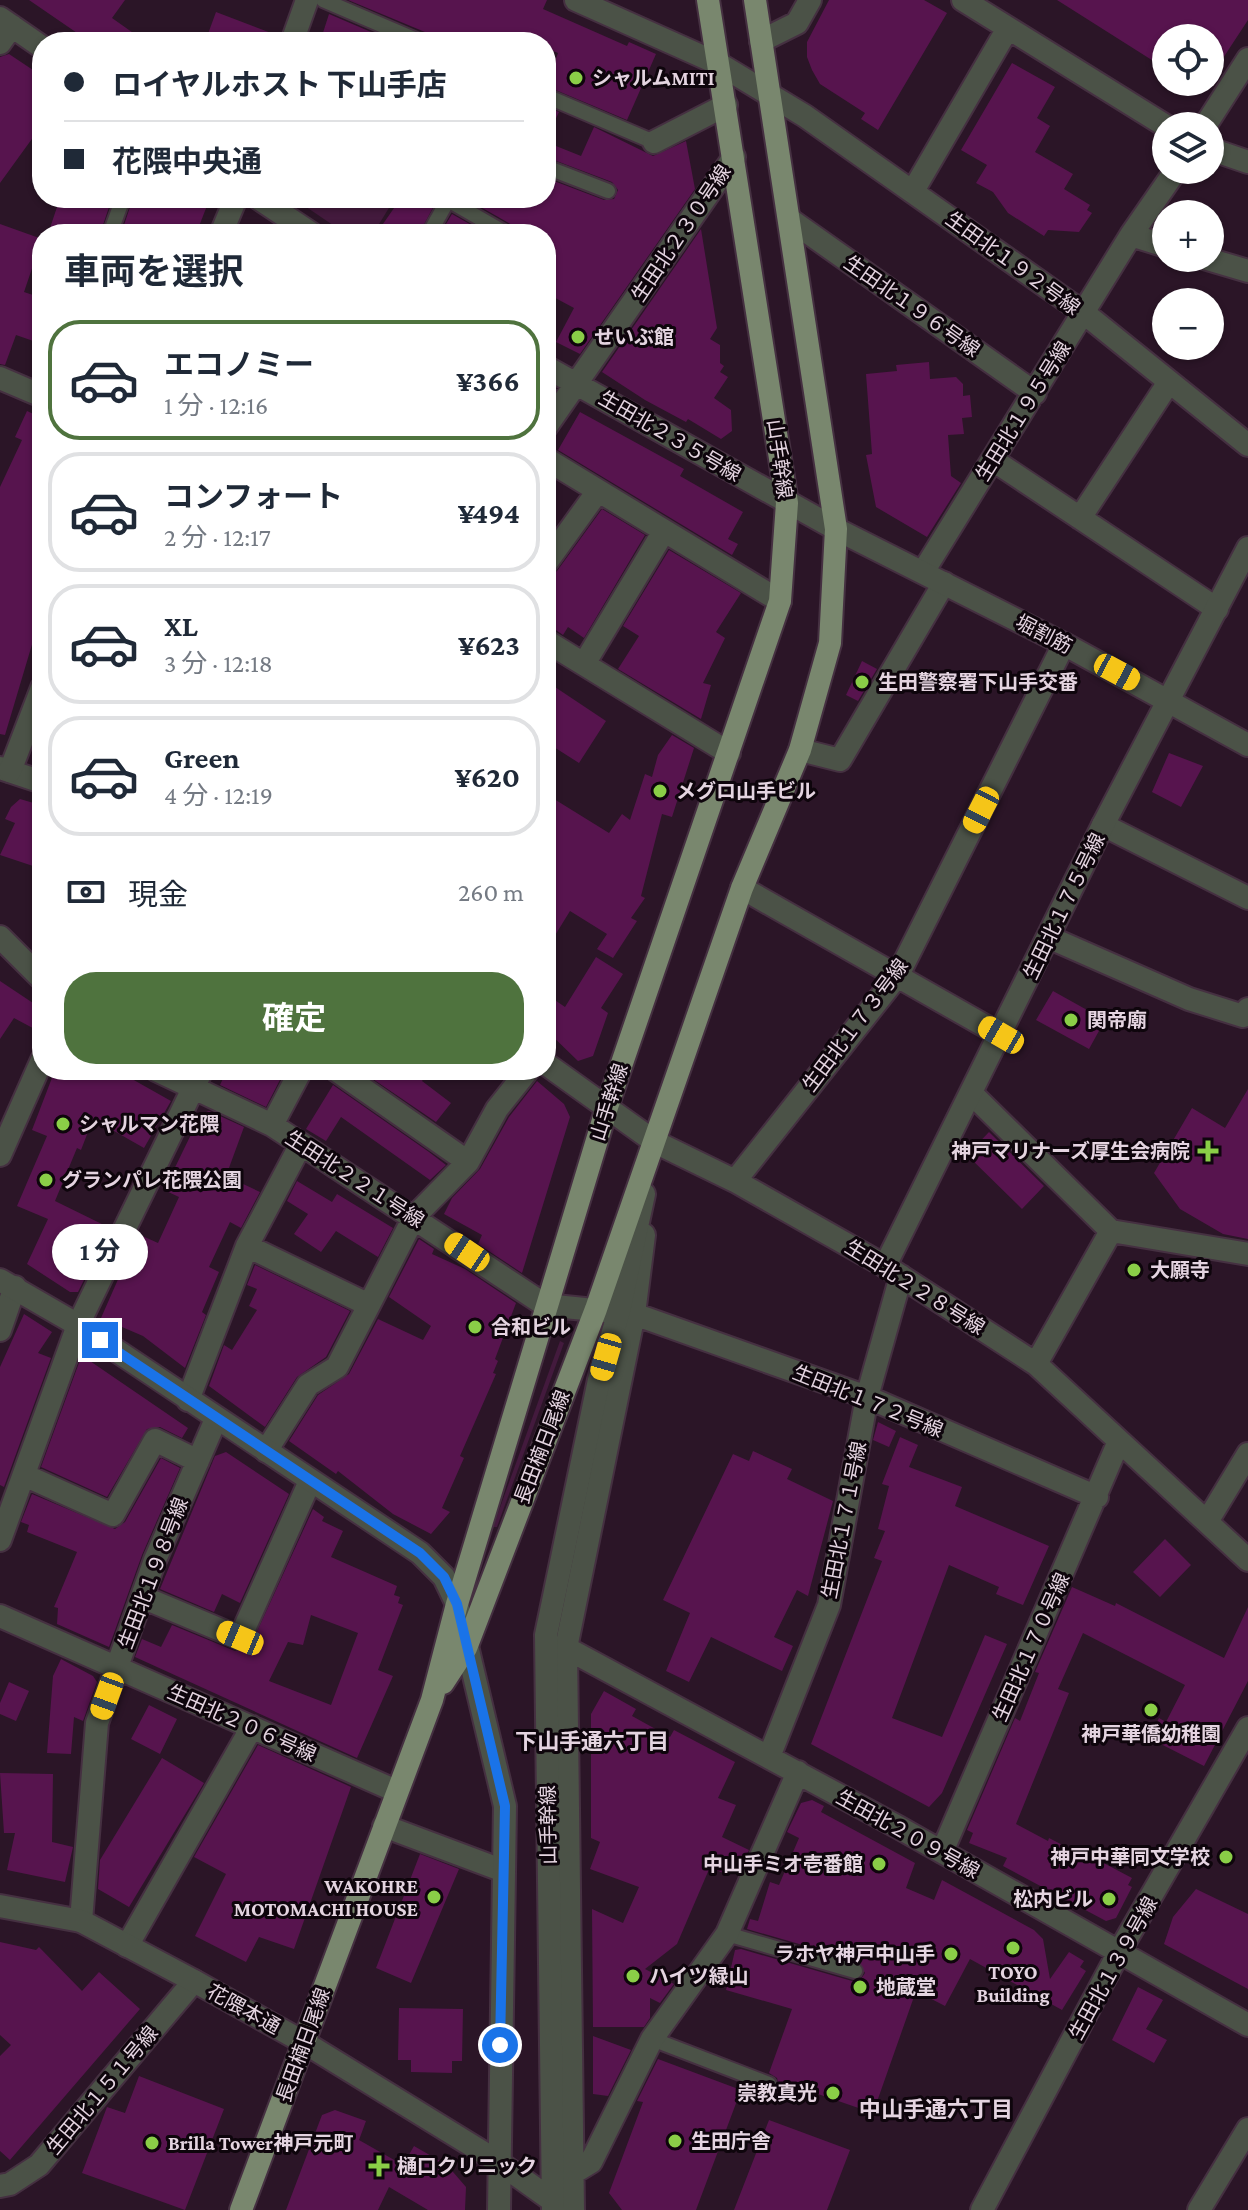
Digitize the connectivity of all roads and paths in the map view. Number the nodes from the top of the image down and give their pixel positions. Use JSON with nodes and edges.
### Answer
{"nodes":[{"id":1,"x":307,"y":0,"type":"edge"},
{"id":2,"x":323,"y":0,"type":"edge"},
{"id":3,"x":708,"y":0,"type":"edge"},
{"id":4,"x":755,"y":0,"type":"edge"},
{"id":5,"x":810,"y":0,"type":"edge"},
{"id":6,"x":963,"y":0,"type":"edge"},
{"id":7,"x":581,"y":1,"type":"edge"},
{"id":8,"x":1008,"y":28,"type":"junction"},
{"id":9,"x":4,"y":29,"type":"edge"},
{"id":10,"x":296,"y":32,"type":"edge"},
{"id":11,"x":398,"y":32,"type":"edge"},
{"id":12,"x":761,"y":41,"type":"junction"},
{"id":13,"x":32,"y":42,"type":"edge"},
{"id":14,"x":1248,"y":59,"type":"edge"},
{"id":15,"x":719,"y":64,"type":"junction"},
{"id":16,"x":768,"y":93,"type":"junction"},
{"id":17,"x":556,"y":100,"type":"edge"},
{"id":18,"x":726,"y":105,"type":"junction"},
{"id":19,"x":1214,"y":112,"type":"edge"},
{"id":20,"x":1152,"y":117,"type":"edge"},
{"id":21,"x":654,"y":142,"type":"joint"},
{"id":22,"x":1224,"y":154,"type":"edge"},
{"id":23,"x":734,"y":157,"type":"junction"},
{"id":24,"x":1248,"y":162,"type":"edge"},
{"id":25,"x":556,"y":171,"type":"edge"},
{"id":26,"x":1166,"y":184,"type":"edge"},
{"id":27,"x":608,"y":191,"type":"dead end"},
{"id":28,"x":913,"y":191,"type":"junction"},
{"id":29,"x":273,"y":208,"type":"edge"},
{"id":30,"x":462,"y":208,"type":"edge"},
{"id":31,"x":789,"y":219,"type":"junction"},
{"id":32,"x":297,"y":224,"type":"edge"},
{"id":33,"x":490,"y":224,"type":"edge"},
{"id":34,"x":1131,"y":235,"type":"junction"},
{"id":35,"x":1152,"y":242,"type":"edge"},
{"id":36,"x":1224,"y":264,"type":"edge"},
{"id":37,"x":1248,"y":271,"type":"edge"},
{"id":38,"x":1084,"y":313,"type":"junction"},
{"id":39,"x":556,"y":372,"type":"edge"},
{"id":40,"x":0,"y":378,"type":"edge"},
{"id":41,"x":1169,"y":382,"type":"junction"},
{"id":42,"x":578,"y":384,"type":"junction"},
{"id":43,"x":32,"y":392,"type":"edge"},
{"id":44,"x":1035,"y":393,"type":"junction"},
{"id":45,"x":556,"y":414,"type":"edge"},
{"id":46,"x":1248,"y":445,"type":"edge"},
{"id":47,"x":993,"y":460,"type":"junction"},
{"id":48,"x":556,"y":465,"type":"edge"},
{"id":49,"x":598,"y":491,"type":"junction"},
{"id":50,"x":787,"y":503,"type":"junction"},
{"id":51,"x":1080,"y":518,"type":"junction"},
{"id":52,"x":836,"y":529,"type":"junction"},
{"id":53,"x":664,"y":531,"type":"junction"},
{"id":54,"x":1248,"y":548,"type":"edge"},
{"id":55,"x":556,"y":549,"type":"edge"},
{"id":56,"x":923,"y":572,"type":"junction"},
{"id":57,"x":944,"y":583,"type":"junction"},
{"id":58,"x":780,"y":601,"type":"junction"},
{"id":59,"x":1217,"y":609,"type":"junction"},
{"id":60,"x":1064,"y":644,"type":"junction"},
{"id":61,"x":556,"y":647,"type":"edge"},
{"id":62,"x":584,"y":664,"type":"junction"},
{"id":63,"x":1169,"y":700,"type":"junction"},
{"id":64,"x":32,"y":711,"type":"edge"},
{"id":65,"x":1248,"y":745,"type":"edge"},
{"id":66,"x":800,"y":750,"type":"junction"},
{"id":67,"x":729,"y":753,"type":"junction"},
{"id":68,"x":3,"y":777,"type":"edge"},
{"id":69,"x":32,"y":781,"type":"edge"},
{"id":70,"x":1103,"y":825,"type":"junction"},
{"id":71,"x":742,"y":888,"type":"junction"},
{"id":72,"x":1248,"y":898,"type":"edge"},
{"id":73,"x":0,"y":937,"type":"edge"},
{"id":74,"x":1048,"y":937,"type":"junction"},
{"id":75,"x":32,"y":969,"type":"edge"},
{"id":76,"x":898,"y":975,"type":"junction"},
{"id":77,"x":1248,"y":1009,"type":"edge"},
{"id":78,"x":1001,"y":1035,"type":"junction"},
{"id":79,"x":556,"y":1071,"type":"edge"},
{"id":80,"x":33,"y":1080,"type":"edge"},
{"id":81,"x":198,"y":1080,"type":"edge"},
{"id":82,"x":296,"y":1080,"type":"edge"},
{"id":83,"x":350,"y":1080,"type":"edge"},
{"id":84,"x":520,"y":1080,"type":"edge"},
{"id":85,"x":972,"y":1094,"type":"junction"},
{"id":86,"x":607,"y":1107,"type":"junction"},
{"id":87,"x":272,"y":1125,"type":"junction"},
{"id":88,"x":655,"y":1142,"type":"junction"},
{"id":89,"x":301,"y":1144,"type":"junction"},
{"id":90,"x":0,"y":1155,"type":"edge"},
{"id":91,"x":468,"y":1162,"type":"junction"},
{"id":92,"x":735,"y":1181,"type":"junction"},
{"id":93,"x":414,"y":1217,"type":"junction"},
{"id":94,"x":1111,"y":1231,"type":"junction"},
{"id":95,"x":247,"y":1246,"type":"junction"},
{"id":96,"x":1248,"y":1254,"type":"edge"},
{"id":97,"x":893,"y":1271,"type":"junction"},
{"id":98,"x":8,"y":1283,"type":"edge"},
{"id":99,"x":369,"y":1305,"type":"junction"},
{"id":100,"x":545,"y":1305,"type":"junction"},
{"id":101,"x":616,"y":1312,"type":"junction"},
{"id":102,"x":78,"y":1325,"type":"junction"},
{"id":103,"x":0,"y":1330,"type":"edge"},
{"id":104,"x":1036,"y":1364,"type":"junction"},
{"id":105,"x":867,"y":1397,"type":"junction"},
{"id":106,"x":188,"y":1400,"type":"junction"},
{"id":107,"x":216,"y":1419,"type":"junction"},
{"id":108,"x":1119,"y":1441,"type":"junction"},
{"id":109,"x":266,"y":1451,"type":"junction"},
{"id":110,"x":1248,"y":1454,"type":"edge"},
{"id":111,"x":198,"y":1461,"type":"junction"},
{"id":112,"x":24,"y":1475,"type":"junction"},
{"id":113,"x":310,"y":1481,"type":"junction"},
{"id":114,"x":1097,"y":1497,"type":"junction"},
{"id":115,"x":1208,"y":1520,"type":"junction"},
{"id":116,"x":0,"y":1540,"type":"edge"},
{"id":117,"x":1248,"y":1560,"type":"edge"},
{"id":118,"x":142,"y":1597,"type":"junction"},
{"id":119,"x":457,"y":1604,"type":"junction"},
{"id":120,"x":0,"y":1616,"type":"edge"},
{"id":121,"x":466,"y":1648,"type":"junction"},
{"id":122,"x":566,"y":1648,"type":"junction"},
{"id":123,"x":117,"y":1668,"type":"junction"},
{"id":124,"x":432,"y":1700,"type":"junction"},
{"id":125,"x":252,"y":1727,"type":"junction"},
{"id":126,"x":1248,"y":1728,"type":"edge"},
{"id":127,"x":769,"y":1757,"type":"junction"},
{"id":128,"x":798,"y":1772,"type":"junction"},
{"id":129,"x":396,"y":1791,"type":"junction"},
{"id":130,"x":384,"y":1826,"type":"junction"},
{"id":131,"x":942,"y":1852,"type":"junction"},
{"id":132,"x":504,"y":1871,"type":"junction"},
{"id":133,"x":0,"y":1906,"type":"edge"},
{"id":134,"x":81,"y":1921,"type":"junction"},
{"id":135,"x":727,"y":1934,"type":"junction"},
{"id":136,"x":127,"y":1946,"type":"junction"},
{"id":137,"x":1119,"y":1952,"type":"junction"},
{"id":138,"x":855,"y":1971,"type":"dead end"},
{"id":139,"x":194,"y":1981,"type":"junction"},
{"id":140,"x":1248,"y":2025,"type":"edge"},
{"id":141,"x":652,"y":2039,"type":"junction"},
{"id":142,"x":305,"y":2043,"type":"junction"},
{"id":143,"x":769,"y":2084,"type":"dead end"},
{"id":144,"x":573,"y":2115,"type":"junction"},
{"id":145,"x":614,"y":2117,"type":"junction"},
{"id":146,"x":1248,"y":2129,"type":"edge"},
{"id":147,"x":497,"y":2161,"type":"junction"},
{"id":148,"x":573,"y":2173,"type":"junction"},
{"id":149,"x":0,"y":2186,"type":"edge"},
{"id":150,"x":561,"y":2208,"type":"edge"},
{"id":151,"x":241,"y":2210,"type":"edge"},
{"id":152,"x":499,"y":2210,"type":"edge"},
{"id":153,"x":982,"y":2210,"type":"edge"},
{"id":154,"x":1199,"y":2210,"type":"edge"}],
"edges":[{"from":1,"to":10,"type":"street"},
{"from":2,"to":11,"type":"lane"},
{"from":3,"to":15,"type":"main road","name":"山手幹線"},
{"from":4,"to":12,"type":"main road"},
{"from":5,"to":12,"type":"street"},
{"from":6,"to":8,"type":"street"},
{"from":7,"to":15,"type":"street","name":"生田北１９２号線"},
{"from":8,"to":20,"type":"street"},
{"from":8,"to":28,"type":"street"},
{"from":9,"to":13,"type":"street"},
{"from":12,"to":16,"type":"main road"},
{"from":14,"to":19,"type":"street"},
{"from":15,"to":16,"type":"street","name":"生田北１９２号線"},
{"from":15,"to":18,"type":"main road","name":"山手幹線"},
{"from":16,"to":28,"type":"street","name":"生田北１９２号線"},
{"from":16,"to":31,"type":"main road"},
{"from":17,"to":21,"type":"lane"},
{"from":18,"to":21,"type":"street"},
{"from":18,"to":23,"type":"main road","name":"山手幹線"},
{"from":22,"to":24,"type":"street"},
{"from":23,"to":42,"type":"street","name":"生田北２３０号線"},
{"from":23,"to":50,"type":"main road","name":"山手幹線"},
{"from":25,"to":27,"type":"lane"},
{"from":26,"to":34,"type":"street","name":"生田北１９５号線"},
{"from":28,"to":38,"type":"street","name":"生田北１９２号線"},
{"from":29,"to":32,"type":"street"},
{"from":30,"to":33,"type":"lane"},
{"from":31,"to":44,"type":"street","name":"生田北１９６号線"},
{"from":31,"to":52,"type":"main road"},
{"from":34,"to":35,"type":"street"},
{"from":34,"to":38,"type":"street","name":"生田北１９５号線"},
{"from":36,"to":37,"type":"street"},
{"from":38,"to":41,"type":"street","name":"生田北１９２号線"},
{"from":38,"to":44,"type":"street","name":"生田北１９５号線"},
{"from":39,"to":42,"type":"street","name":"生田北２３５号線"},
{"from":40,"to":43,"type":"street"},
{"from":41,"to":46,"type":"street","name":"生田北１９２号線"},
{"from":41,"to":51,"type":"street"},
{"from":42,"to":45,"type":"street","name":"生田北２３０号線"},
{"from":42,"to":50,"type":"street","name":"生田北２３５号線"},
{"from":44,"to":47,"type":"street","name":"生田北１９５号線"},
{"from":47,"to":51,"type":"street"},
{"from":47,"to":56,"type":"street","name":"生田北１９５号線"},
{"from":48,"to":49,"type":"street"},
{"from":49,"to":53,"type":"street"},
{"from":49,"to":55,"type":"street"},
{"from":50,"to":52,"type":"street","name":"生田北２３５号線"},
{"from":50,"to":58,"type":"main road","name":"山手幹線"},
{"from":51,"to":59,"type":"street"},
{"from":52,"to":56,"type":"street","name":"堀割筋"},
{"from":52,"to":66,"type":"main road"},
{"from":53,"to":58,"type":"street"},
{"from":53,"to":62,"type":"street"},
{"from":54,"to":59,"type":"street","name":"生田北１７５号線"},
{"from":56,"to":57,"type":"street","name":"堀割筋"},
{"from":57,"to":60,"type":"street","name":"堀割筋"},
{"from":57,"to":66,"type":"street"},
{"from":58,"to":67,"type":"main road","name":"山手幹線"},
{"from":59,"to":63,"type":"street","name":"生田北１７５号線"},
{"from":60,"to":63,"type":"street","name":"堀割筋"},
{"from":60,"to":76,"type":"street","name":"生田北１７３号線"},
{"from":61,"to":62,"type":"street"},
{"from":62,"to":67,"type":"street"},
{"from":63,"to":65,"type":"street","name":"堀割筋"},
{"from":63,"to":70,"type":"street","name":"生田北１７５号線"},
{"from":64,"to":68,"type":"street"},
{"from":66,"to":71,"type":"main road"},
{"from":67,"to":86,"type":"main road","name":"山手幹線"},
{"from":68,"to":69,"type":"street"},
{"from":70,"to":72,"type":"street"},
{"from":70,"to":74,"type":"street","name":"生田北１７５号線"},
{"from":71,"to":76,"type":"street"},
{"from":71,"to":88,"type":"main road"},
{"from":73,"to":75,"type":"street"},
{"from":74,"to":77,"type":"street"},
{"from":74,"to":78,"type":"street","name":"生田北１７５号線"},
{"from":76,"to":78,"type":"street"},
{"from":76,"to":92,"type":"street","name":"生田北１７３号線"},
{"from":78,"to":85,"type":"street","name":"生田北１７５号線"},
{"from":79,"to":86,"type":"street","name":"生田北２２８号線"},
{"from":80,"to":90,"type":"street"},
{"from":81,"to":87,"type":"street","name":"生田北２２１号線"},
{"from":81,"to":102,"type":"street"},
{"from":82,"to":87,"type":"street"},
{"from":83,"to":91,"type":"street"},
{"from":84,"to":91,"type":"street"},
{"from":85,"to":94,"type":"street"},
{"from":85,"to":97,"type":"street","name":"生田北１７５号線"},
{"from":86,"to":88,"type":"street","name":"生田北２２８号線"},
{"from":86,"to":100,"type":"main road","name":"山手幹線"},
{"from":87,"to":89,"type":"street","name":"生田北２２１号線"},
{"from":88,"to":92,"type":"street","name":"生田北２２８号線"},
{"from":88,"to":101,"type":"main road","name":"長田楠日尾線"},
{"from":88,"to":101,"type":"street"},
{"from":89,"to":93,"type":"street","name":"生田北２２１号線"},
{"from":89,"to":95,"type":"street"},
{"from":91,"to":93,"type":"street"},
{"from":92,"to":97,"type":"street","name":"生田北２２８号線"},
{"from":93,"to":99,"type":"street"},
{"from":93,"to":100,"type":"street","name":"生田北２２１号線"},
{"from":94,"to":96,"type":"street"},
{"from":94,"to":104,"type":"street"},
{"from":95,"to":99,"type":"street"},
{"from":95,"to":106,"type":"street"},
{"from":97,"to":104,"type":"street","name":"生田北２２８号線"},
{"from":97,"to":105,"type":"street","name":"生田北１７１号線"},
{"from":98,"to":102,"type":"street"},
{"from":98,"to":103,"type":"street"},
{"from":99,"to":109,"type":"street"},
{"from":100,"to":101,"type":"street","name":"生田北１７２号線"},
{"from":100,"to":119,"type":"main road","name":"山手幹線"},
{"from":101,"to":105,"type":"street","name":"生田北１７２号線"},
{"from":101,"to":121,"type":"main road","name":"長田楠日尾線"},
{"from":101,"to":122,"type":"street"},
{"from":101,"to":150,"type":"street","name":"山手幹線"},
{"from":102,"to":106,"type":"street"},
{"from":102,"to":112,"type":"street"},
{"from":104,"to":108,"type":"street","name":"生田北２２８号線"},
{"from":105,"to":114,"type":"street","name":"生田北１７２号線"},
{"from":105,"to":127,"type":"street","name":"生田北１７１号線"},
{"from":106,"to":107,"type":"street"},
{"from":107,"to":109,"type":"street"},
{"from":107,"to":111,"type":"street","name":"生田北１９８号線"},
{"from":108,"to":114,"type":"street","name":"生田北１７０号線"},
{"from":108,"to":115,"type":"street","name":"生田北２２８号線"},
{"from":109,"to":113,"type":"street"},
{"from":110,"to":115,"type":"street"},
{"from":111,"to":112,"type":"street"},
{"from":111,"to":118,"type":"street","name":"生田北１９８号線"},
{"from":112,"to":116,"type":"street"},
{"from":113,"to":118,"type":"street"},
{"from":113,"to":119,"type":"street"},
{"from":114,"to":131,"type":"street","name":"生田北１７０号線"},
{"from":115,"to":117,"type":"street","name":"生田北２２８号線"},
{"from":118,"to":123,"type":"street","name":"生田北１９８号線"},
{"from":119,"to":121,"type":"street","name":"山手幹線"},
{"from":119,"to":124,"type":"main road","name":"長田楠日尾線"},
{"from":120,"to":123,"type":"street","name":"生田北２０６号線"},
{"from":121,"to":124,"type":"main road","name":"長田楠日尾線"},
{"from":121,"to":132,"type":"street","name":"山手幹線"},
{"from":122,"to":127,"type":"street","name":"生田北２０９号線"},
{"from":122,"to":144,"type":"street"},
{"from":123,"to":125,"type":"street","name":"生田北２０６号線"},
{"from":123,"to":134,"type":"street","name":"生田北１９８号線"},
{"from":124,"to":129,"type":"main road","name":"長田楠日尾線"},
{"from":125,"to":129,"type":"street","name":"生田北２０６号線"},
{"from":125,"to":136,"type":"street"},
{"from":126,"to":137,"type":"street","name":"生田北１３９号線"},
{"from":127,"to":128,"type":"street","name":"生田北２０９号線"},
{"from":128,"to":131,"type":"street","name":"生田北２０９号線"},
{"from":128,"to":135,"type":"street"},
{"from":129,"to":130,"type":"main road","name":"長田楠日尾線"},
{"from":130,"to":132,"type":"street"},
{"from":130,"to":142,"type":"main road","name":"長田楠日尾線"},
{"from":131,"to":137,"type":"street","name":"生田北２０９号線"},
{"from":132,"to":147,"type":"street","name":"山手幹線"},
{"from":133,"to":134,"type":"street","name":"花隈本通"},
{"from":134,"to":136,"type":"street","name":"花隈本通"},
{"from":135,"to":138,"type":"lane"},
{"from":135,"to":141,"type":"street"},
{"from":136,"to":139,"type":"street","name":"花隈本通"},
{"from":137,"to":140,"type":"street","name":"生田北２０９号線"},
{"from":137,"to":153,"type":"street","name":"生田北１３９号線"},
{"from":139,"to":142,"type":"street","name":"花隈本通"},
{"from":139,"to":149,"type":"street","name":"生田北１５１号線"},
{"from":141,"to":143,"type":"lane"},
{"from":141,"to":145,"type":"street"},
{"from":142,"to":147,"type":"street","name":"花隈本通"},
{"from":142,"to":151,"type":"main road","name":"長田楠日尾線"},
{"from":144,"to":145,"type":"street"},
{"from":144,"to":148,"type":"street"},
{"from":145,"to":148,"type":"street"},
{"from":146,"to":154,"type":"street"},
{"from":147,"to":150,"type":"street","name":"花隈本通"},
{"from":147,"to":152,"type":"street","name":"山手幹線"},
{"from":148,"to":150,"type":"street"}]}
